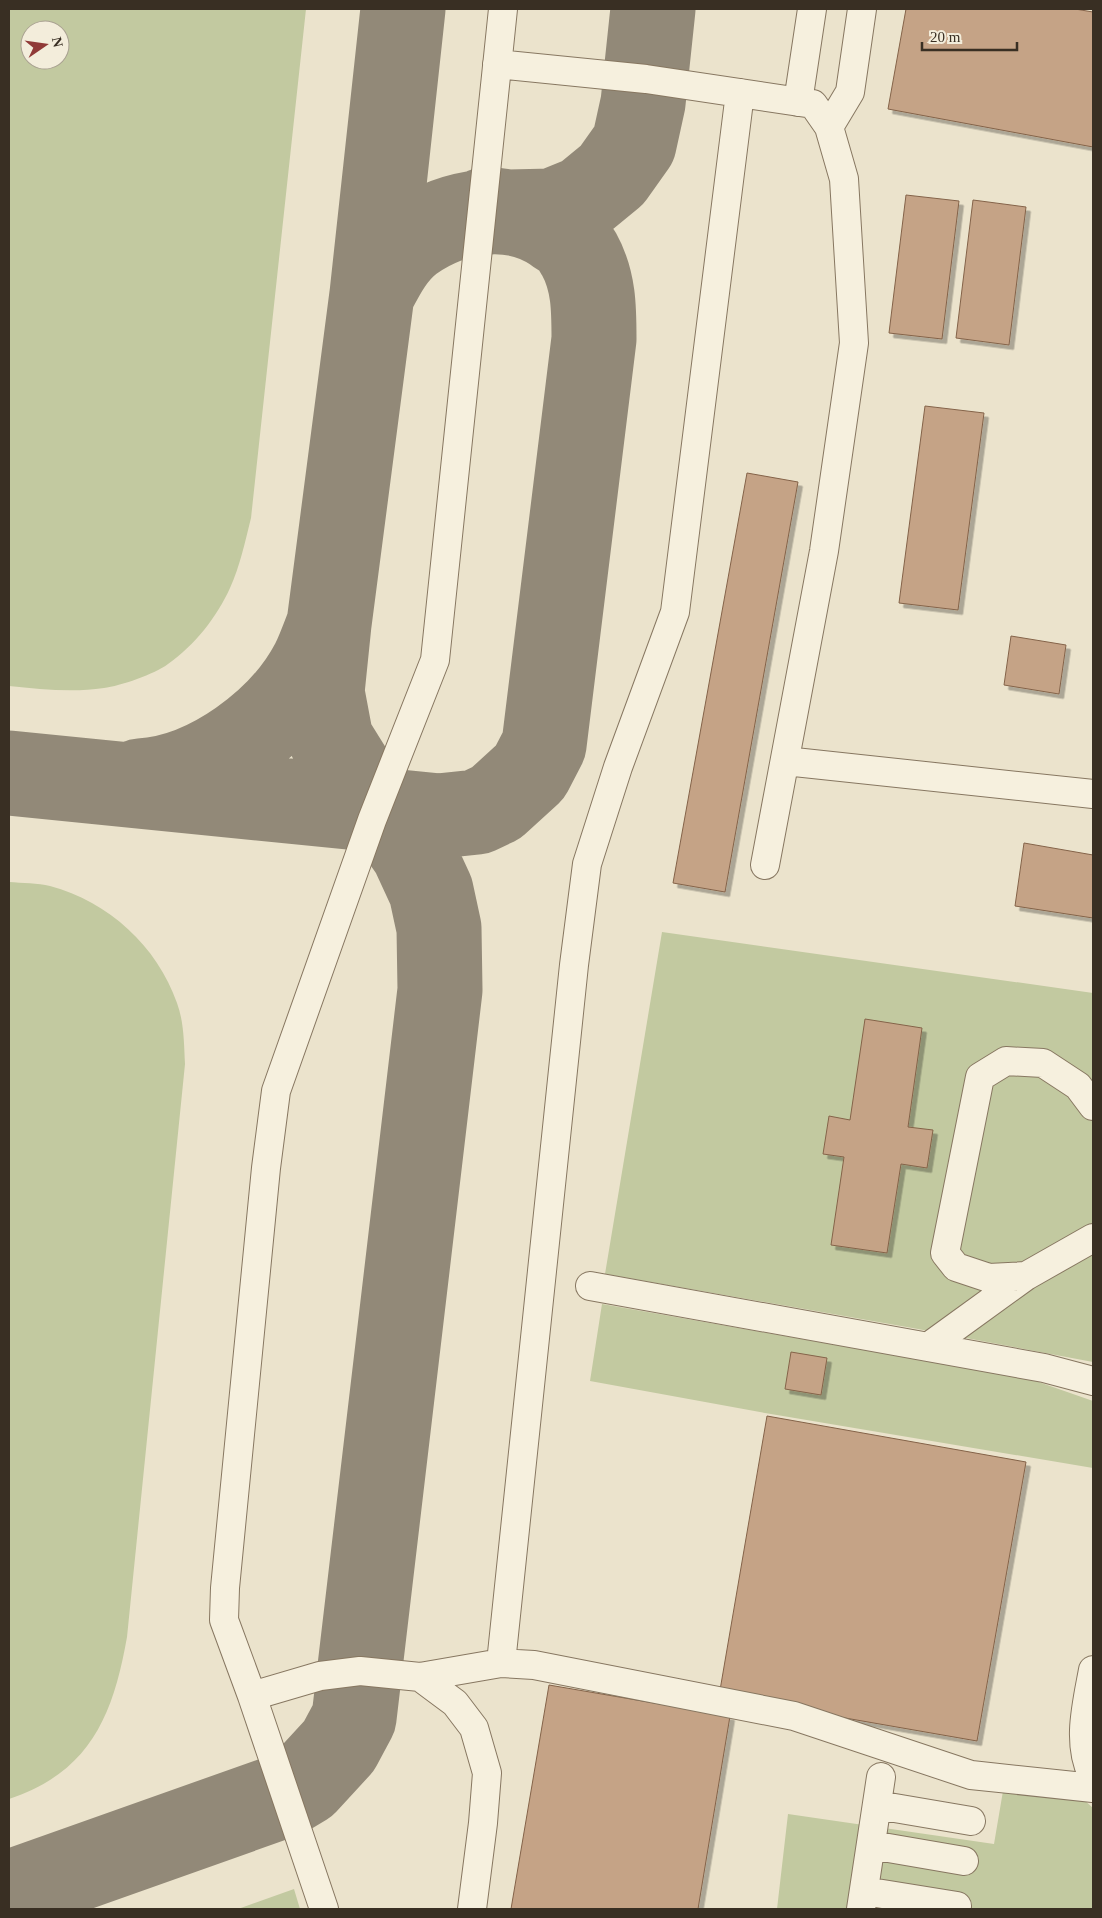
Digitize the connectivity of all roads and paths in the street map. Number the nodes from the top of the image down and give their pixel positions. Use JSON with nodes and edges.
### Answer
{"nodes":[{"id":1,"x":504,"y":9,"type":"edge"},
{"id":2,"x":812,"y":9,"type":"edge"},
{"id":3,"x":862,"y":9,"type":"edge"},
{"id":4,"x":498,"y":64,"type":"junction"},
{"id":5,"x":740,"y":93,"type":"junction"},
{"id":6,"x":798,"y":102,"type":"junction"},
{"id":7,"x":829,"y":127,"type":"junction"},
{"id":8,"x":785,"y":761,"type":"junction"},
{"id":9,"x":1093,"y":794,"type":"edge"},
{"id":10,"x":765,"y":865,"type":"dead end"},
{"id":11,"x":1093,"y":1106,"type":"edge"},
{"id":12,"x":1093,"y":1238,"type":"edge"},
{"id":13,"x":1026,"y":1276,"type":"junction"},
{"id":14,"x":590,"y":1286,"type":"dead end"},
{"id":15,"x":928,"y":1347,"type":"junction"},
{"id":16,"x":1093,"y":1381,"type":"edge"},
{"id":17,"x":501,"y":1664,"type":"junction"},
{"id":18,"x":1093,"y":1670,"type":"edge"},
{"id":19,"x":420,"y":1677,"type":"junction"},
{"id":20,"x":252,"y":1696,"type":"junction"},
{"id":21,"x":1093,"y":1776,"type":"edge"},
{"id":22,"x":881,"y":1777,"type":"dead end"},
{"id":23,"x":1093,"y":1788,"type":"edge"},
{"id":24,"x":877,"y":1805,"type":"junction"},
{"id":25,"x":972,"y":1821,"type":"dead end"},
{"id":26,"x":871,"y":1845,"type":"junction"},
{"id":27,"x":964,"y":1861,"type":"dead end"},
{"id":28,"x":862,"y":1900,"type":"edge"},
{"id":29,"x":957,"y":1906,"type":"dead end"},
{"id":30,"x":324,"y":1909,"type":"edge"},
{"id":31,"x":472,"y":1909,"type":"edge"}],
"edges":[{"from":1,"to":4,"type":"lane"},
{"from":2,"to":6,"type":"lane"},
{"from":3,"to":7,"type":"lane"},
{"from":4,"to":5,"type":"lane"},
{"from":4,"to":20,"type":"lane"},
{"from":5,"to":6,"type":"lane"},
{"from":5,"to":17,"type":"lane"},
{"from":6,"to":7,"type":"lane"},
{"from":7,"to":8,"type":"lane"},
{"from":8,"to":9,"type":"lane"},
{"from":8,"to":10,"type":"lane"},
{"from":11,"to":13,"type":"lane"},
{"from":12,"to":13,"type":"lane"},
{"from":13,"to":15,"type":"lane"},
{"from":14,"to":15,"type":"lane"},
{"from":15,"to":16,"type":"lane"},
{"from":17,"to":19,"type":"lane"},
{"from":17,"to":23,"type":"lane"},
{"from":18,"to":21,"type":"lane"},
{"from":19,"to":20,"type":"lane"},
{"from":19,"to":31,"type":"lane"},
{"from":20,"to":30,"type":"lane"},
{"from":22,"to":24,"type":"lane"},
{"from":24,"to":25,"type":"lane"},
{"from":24,"to":26,"type":"lane"},
{"from":26,"to":27,"type":"lane"},
{"from":26,"to":28,"type":"lane"},
{"from":28,"to":29,"type":"lane"}]}
